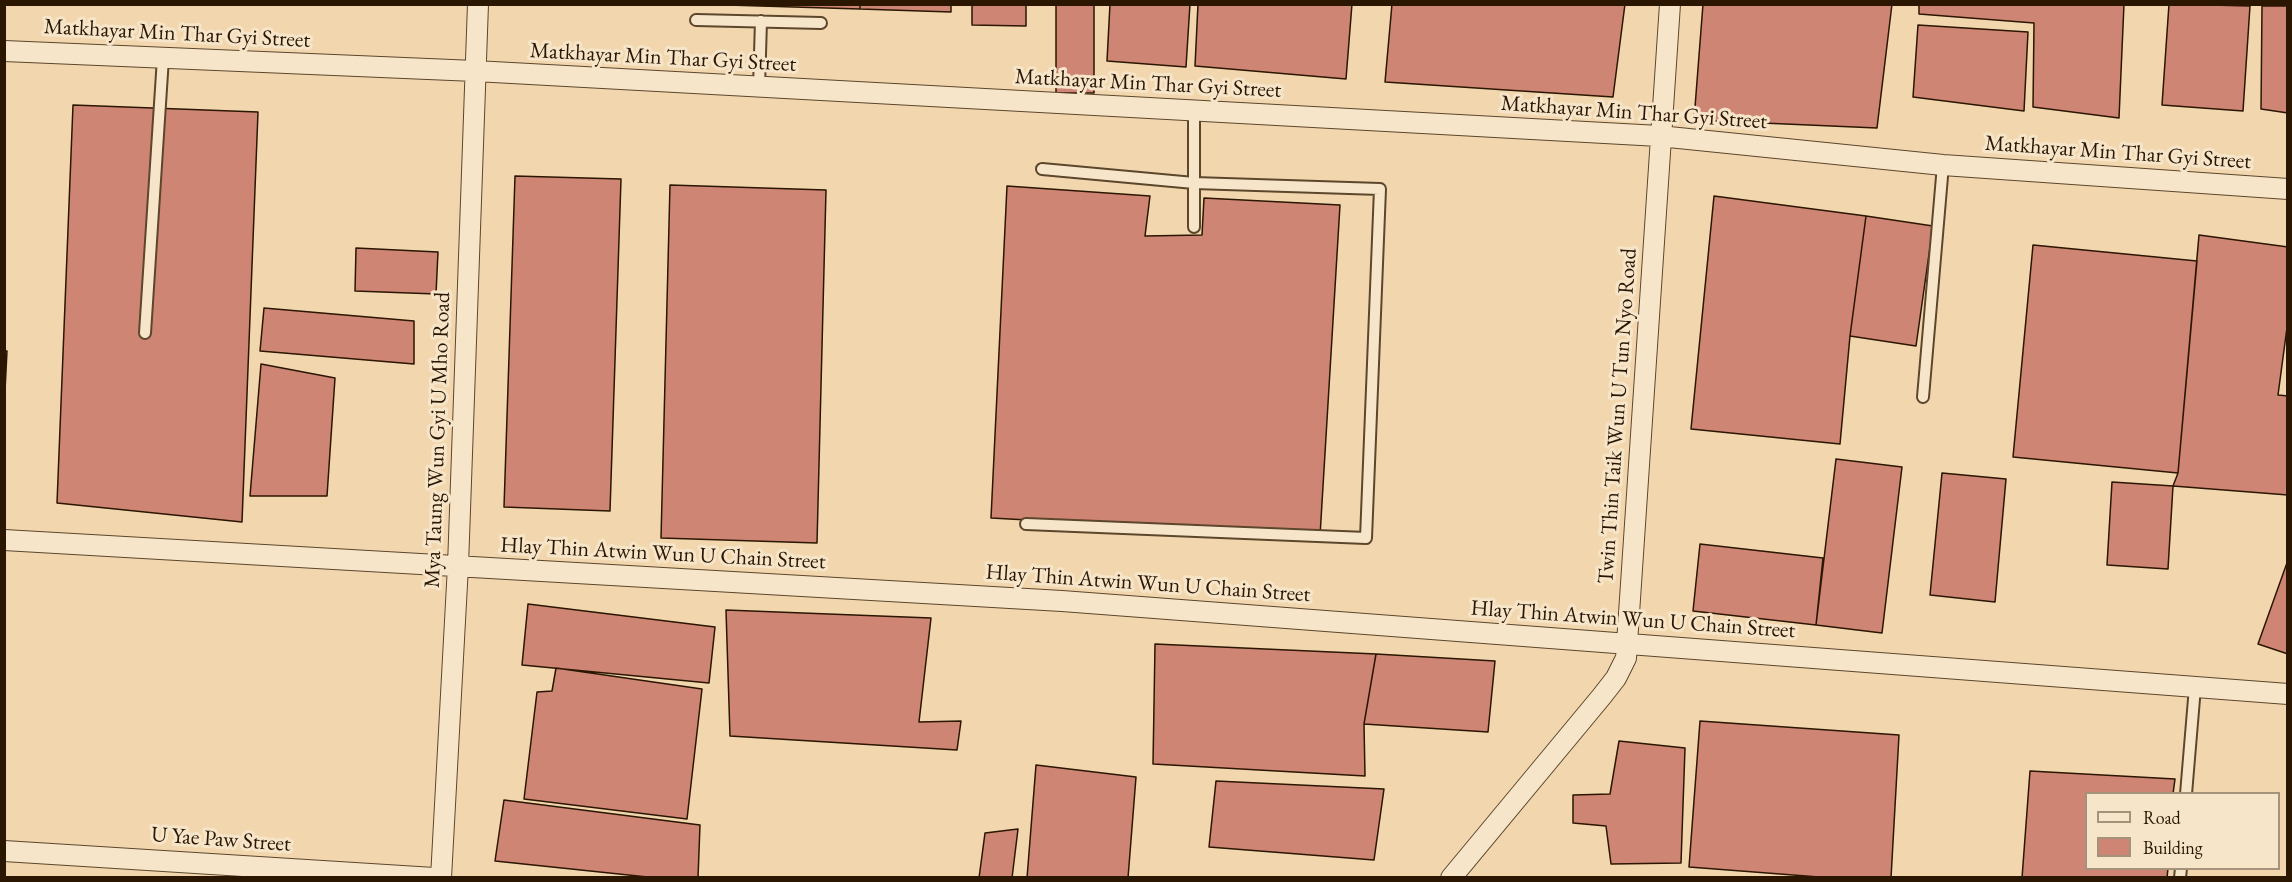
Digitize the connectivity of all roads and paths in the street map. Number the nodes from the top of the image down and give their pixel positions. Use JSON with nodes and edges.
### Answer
{"nodes":[{"id":1,"x":478,"y":4,"type":"edge"},
{"id":2,"x":1670,"y":4,"type":"edge"},
{"id":3,"x":696,"y":20,"type":"dead end"},
{"id":4,"x":761,"y":21,"type":"junction"},
{"id":5,"x":821,"y":23,"type":"dead end"},
{"id":6,"x":4,"y":51,"type":"edge"},
{"id":7,"x":163,"y":58,"type":"junction"},
{"id":8,"x":475,"y":71,"type":"junction"},
{"id":9,"x":759,"y":87,"type":"junction"},
{"id":10,"x":1194,"y":111,"type":"junction"},
{"id":11,"x":1659,"y":136,"type":"junction"},
{"id":12,"x":1943,"y":165,"type":"junction"},
{"id":13,"x":1042,"y":169,"type":"dead end"},
{"id":14,"x":1194,"y":183,"type":"junction"},
{"id":15,"x":2288,"y":189,"type":"edge"},
{"id":16,"x":1194,"y":227,"type":"dead end"},
{"id":17,"x":145,"y":333,"type":"dead end"},
{"id":18,"x":1923,"y":397,"type":"dead end"},
{"id":19,"x":1026,"y":524,"type":"dead end"},
{"id":20,"x":4,"y":540,"type":"edge"},
{"id":21,"x":458,"y":566,"type":"junction"},
{"id":22,"x":1628,"y":643,"type":"junction"},
{"id":23,"x":2195,"y":687,"type":"junction"},
{"id":24,"x":2288,"y":694,"type":"edge"},
{"id":25,"x":2186,"y":792,"type":"edge"},
{"id":26,"x":4,"y":850,"type":"edge"},
{"id":27,"x":434,"y":878,"type":"edge"},
{"id":28,"x":441,"y":878,"type":"edge"},
{"id":29,"x":1450,"y":878,"type":"edge"}],
"edges":[{"from":1,"to":8,"type":"street","name":"Mya Taung Wun Gyi U Mho Road"},
{"from":2,"to":11,"type":"street","name":"Twin Thin Taik Wun U Tun Nyo Road"},
{"from":3,"to":4,"type":"lane"},
{"from":4,"to":5,"type":"lane"},
{"from":4,"to":9,"type":"lane"},
{"from":6,"to":7,"type":"street","name":"Matkhayar Min Thar Gyi Street"},
{"from":7,"to":8,"type":"street","name":"Matkhayar Min Thar Gyi Street"},
{"from":7,"to":17,"type":"lane"},
{"from":8,"to":9,"type":"street","name":"Matkhayar Min Thar Gyi Street"},
{"from":8,"to":21,"type":"street","name":"Mya Taung Wun Gyi U Mho Road"},
{"from":9,"to":10,"type":"street","name":"Matkhayar Min Thar Gyi Street"},
{"from":10,"to":11,"type":"street","name":"Matkhayar Min Thar Gyi Street"},
{"from":10,"to":14,"type":"lane"},
{"from":11,"to":12,"type":"street","name":"Matkhayar Min Thar Gyi Street"},
{"from":11,"to":22,"type":"street","name":"Twin Thin Taik Wun U Tun Nyo Road"},
{"from":12,"to":15,"type":"street","name":"Matkhayar Min Thar Gyi Street"},
{"from":12,"to":18,"type":"lane"},
{"from":13,"to":14,"type":"lane"},
{"from":14,"to":16,"type":"lane"},
{"from":14,"to":19,"type":"lane"},
{"from":20,"to":21,"type":"street","name":"Hlay Thin Atwin Wun U Chain Street"},
{"from":21,"to":22,"type":"street","name":"Hlay Thin Atwin Wun U Chain Street"},
{"from":21,"to":28,"type":"street","name":"Mya Taung Wun Gyi U Mho Road"},
{"from":22,"to":23,"type":"street","name":"Hlay Thin Atwin Wun U Chain Street"},
{"from":22,"to":29,"type":"street","name":"Twin Thin Taik Wun U Tun Nyo Road"},
{"from":23,"to":24,"type":"street","name":"Hlay Thin Atwin Wun U Chain Street"},
{"from":23,"to":25,"type":"lane"},
{"from":26,"to":27,"type":"street","name":"U Yae Paw Street"}]}
